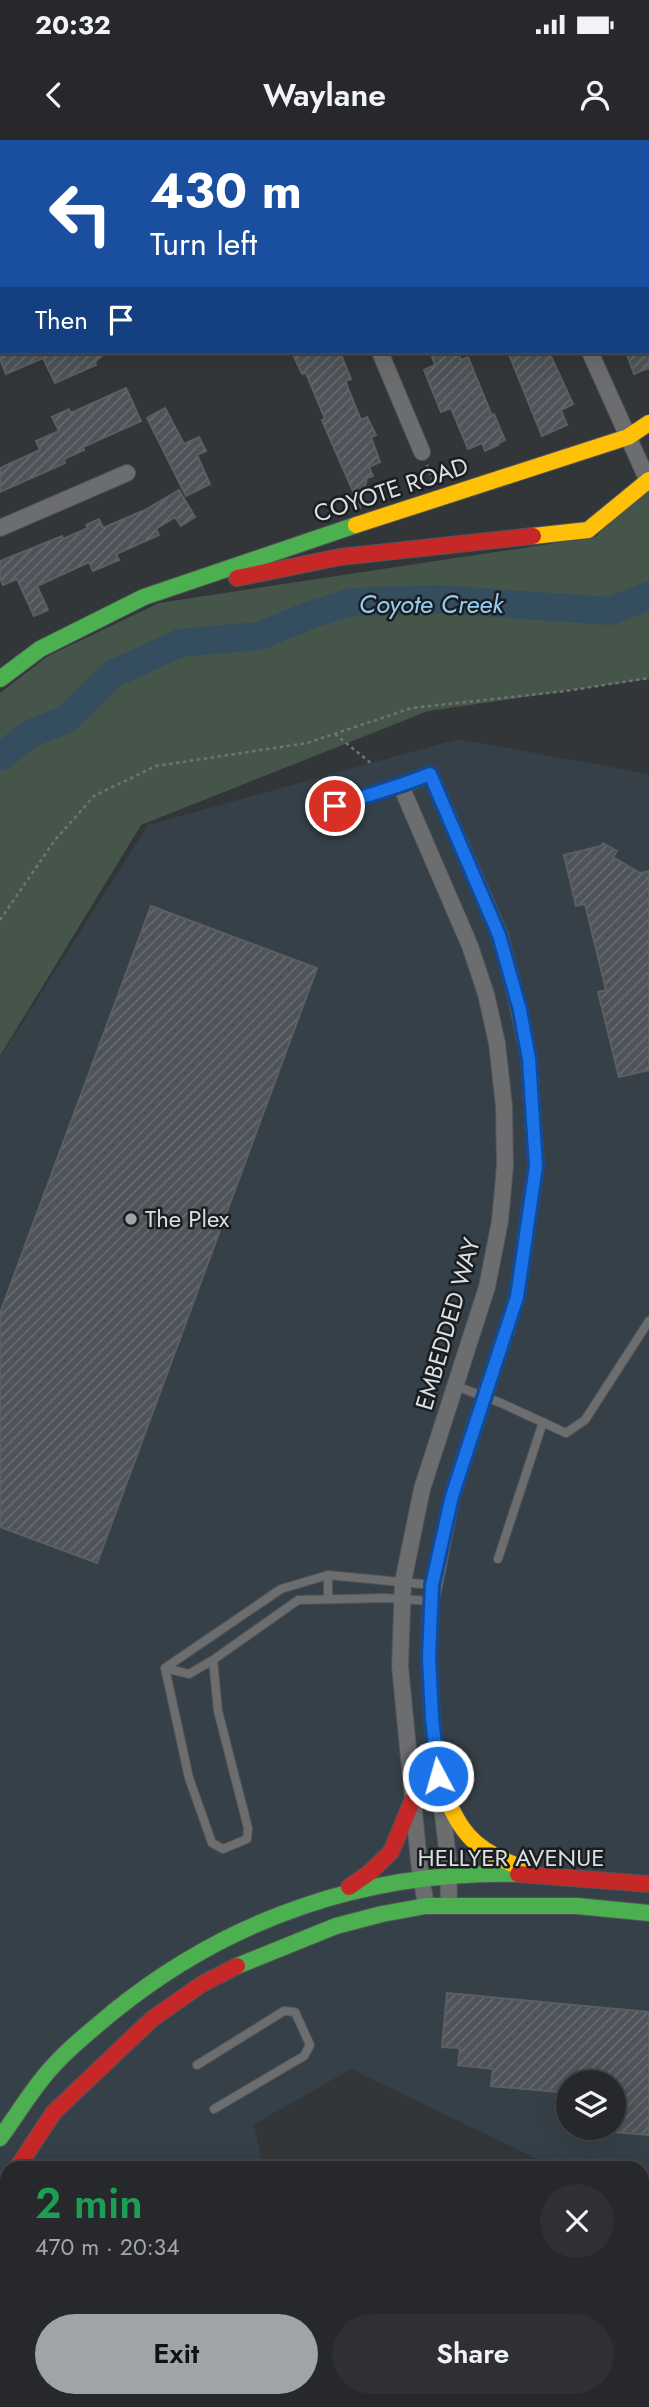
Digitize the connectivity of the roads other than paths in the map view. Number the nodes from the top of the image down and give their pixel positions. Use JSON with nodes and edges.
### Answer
{"nodes":[{"id":1,"x":381,"y":354,"type":"edge"},
{"id":2,"x":591,"y":354,"type":"edge"},
{"id":3,"x":649,"y":423,"type":"edge"},
{"id":4,"x":628,"y":437,"type":"junction"},
{"id":5,"x":422,"y":452,"type":"road end"},
{"id":6,"x":127,"y":472,"type":"dead end"},
{"id":7,"x":648,"y":481,"type":"edge"},
{"id":8,"x":0,"y":528,"type":"edge"},
{"id":9,"x":144,"y":597,"type":"junction"},
{"id":10,"x":0,"y":679,"type":"edge"},
{"id":11,"x":401,"y":786,"type":"junction"},
{"id":12,"x":335,"y":806,"type":"dead end"},
{"id":13,"x":649,"y":1321,"type":"edge"},
{"id":14,"x":456,"y":1386,"type":"junction"},
{"id":15,"x":484,"y":1396,"type":"junction"},
{"id":16,"x":543,"y":1422,"type":"junction"},
{"id":17,"x":498,"y":1559,"type":"dead end"},
{"id":18,"x":328,"y":1575,"type":"junction"},
{"id":19,"x":403,"y":1582,"type":"junction"},
{"id":20,"x":431,"y":1593,"type":"junction"},
{"id":21,"x":328,"y":1598,"type":"junction"},
{"id":22,"x":402,"y":1599,"type":"junction"},
{"id":23,"x":213,"y":1660,"type":"junction"},
{"id":24,"x":165,"y":1668,"type":"junction"},
{"id":25,"x":438,"y":1776,"type":"junction"},
{"id":26,"x":412,"y":1799,"type":"junction"},
{"id":27,"x":449,"y":1875,"type":"junction"},
{"id":28,"x":550,"y":1876,"type":"junction"},
{"id":29,"x":422,"y":1878,"type":"junction"},
{"id":30,"x":649,"y":1884,"type":"edge"},
{"id":31,"x":341,"y":1892,"type":"junction"},
{"id":32,"x":449,"y":1905,"type":"junction"},
{"id":33,"x":426,"y":1906,"type":"junction"},
{"id":34,"x":649,"y":1913,"type":"edge"},
{"id":35,"x":197,"y":2065,"type":"dead end"},
{"id":36,"x":214,"y":2109,"type":"dead end"},
{"id":37,"x":0,"y":2137,"type":"edge"},
{"id":38,"x":22,"y":2161,"type":"edge"}],
"edges":[{"from":1,"to":5,"type":"street"},
{"from":2,"to":4,"type":"street"},
{"from":3,"to":4,"type":"main road","name":"COYOTE ROAD"},
{"from":4,"to":7,"type":"street"},
{"from":4,"to":9,"type":"main road","name":"COYOTE ROAD"},
{"from":6,"to":8,"type":"street"},
{"from":7,"to":9,"type":"main road","name":"COYOTE ROAD"},
{"from":9,"to":10,"type":"main road","name":"COYOTE ROAD"},
{"from":11,"to":12,"type":"lane"},
{"from":11,"to":14,"type":"street","name":"EMBEDDED WAY"},
{"from":11,"to":15,"type":"street"},
{"from":13,"to":16,"type":"lane"},
{"from":14,"to":15,"type":"lane"},
{"from":14,"to":19,"type":"street","name":"EMBEDDED WAY"},
{"from":15,"to":16,"type":"lane"},
{"from":15,"to":20,"type":"street"},
{"from":16,"to":17,"type":"lane"},
{"from":18,"to":19,"type":"lane"},
{"from":18,"to":21,"type":"lane"},
{"from":18,"to":24,"type":"lane"},
{"from":19,"to":20,"type":"lane"},
{"from":19,"to":22,"type":"street","name":"EMBEDDED WAY"},
{"from":20,"to":22,"type":"lane"},
{"from":20,"to":25,"type":"street"},
{"from":21,"to":22,"type":"lane"},
{"from":21,"to":23,"type":"lane"},
{"from":22,"to":26,"type":"street","name":"EMBEDDED WAY"},
{"from":23,"to":24,"type":"lane"},
{"from":23,"to":24,"type":"lane"},
{"from":25,"to":27,"type":"street"},
{"from":25,"to":28,"type":"main road"},
{"from":26,"to":29,"type":"street","name":"EMBEDDED WAY"},
{"from":26,"to":31,"type":"main road"},
{"from":27,"to":28,"type":"main road","name":"HELLYER AVENUE"},
{"from":27,"to":29,"type":"main road","name":"HELLYER AVENUE"},
{"from":27,"to":32,"type":"street"},
{"from":28,"to":30,"type":"main road","name":"HELLYER AVENUE"},
{"from":29,"to":31,"type":"main road","name":"HELLYER AVENUE"},
{"from":29,"to":33,"type":"street","name":"EMBEDDED WAY"},
{"from":31,"to":37,"type":"main road","name":"HELLYER AVENUE"},
{"from":32,"to":33,"type":"main road","name":"HELLYER AVENUE"},
{"from":32,"to":34,"type":"main road","name":"HELLYER AVENUE"},
{"from":33,"to":38,"type":"main road","name":"HELLYER AVENUE"},
{"from":35,"to":36,"type":"lane"}]}
